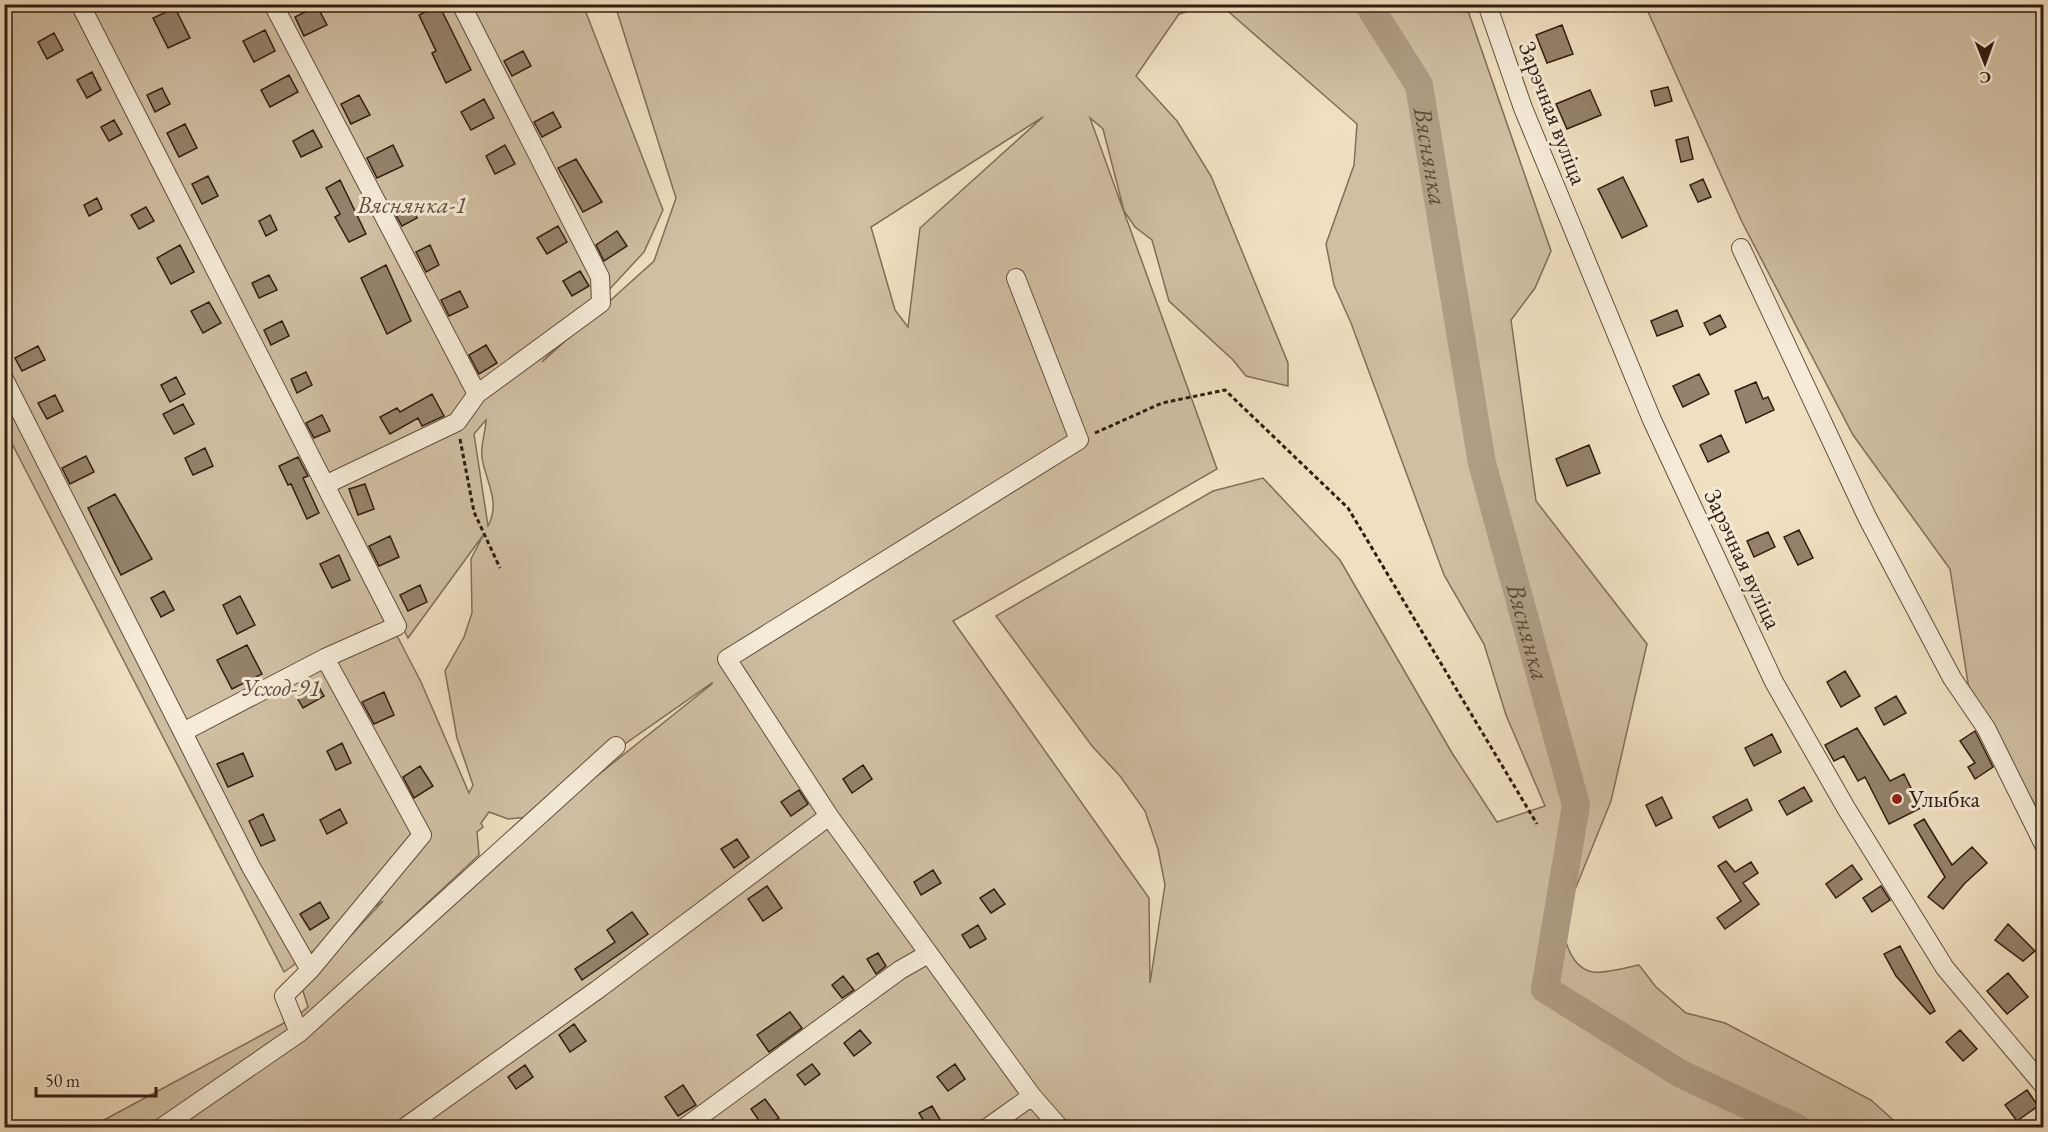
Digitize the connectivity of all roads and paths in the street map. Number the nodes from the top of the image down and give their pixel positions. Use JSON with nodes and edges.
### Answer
{"nodes":[{"id":1,"x":80,"y":4,"type":"edge"},
{"id":2,"x":273,"y":4,"type":"edge"},
{"id":3,"x":461,"y":4,"type":"edge"},
{"id":4,"x":1487,"y":4,"type":"edge"},
{"id":5,"x":1741,"y":248,"type":"dead end"},
{"id":6,"x":1016,"y":278,"type":"dead end"},
{"id":7,"x":4,"y":379,"type":"edge"},
{"id":8,"x":477,"y":394,"type":"junction"},
{"id":9,"x":457,"y":422,"type":"junction"},
{"id":10,"x":1079,"y":440,"type":"junction"},
{"id":11,"x":325,"y":484,"type":"junction"},
{"id":12,"x":500,"y":568,"type":"dead end"},
{"id":13,"x":325,"y":658,"type":"junction"},
{"id":14,"x":183,"y":732,"type":"junction"},
{"id":15,"x":616,"y":746,"type":"dead end"},
{"id":16,"x":829,"y":816,"type":"junction"},
{"id":17,"x":1537,"y":824,"type":"dead end"},
{"id":18,"x":2043,"y":845,"type":"edge"},
{"id":19,"x":928,"y":954,"type":"junction"},
{"id":20,"x":310,"y":970,"type":"junction"},
{"id":21,"x":299,"y":1033,"type":"junction"},
{"id":22,"x":2043,"y":1086,"type":"edge"},
{"id":23,"x":1032,"y":1096,"type":"junction"},
{"id":24,"x":161,"y":1128,"type":"edge"},
{"id":25,"x":404,"y":1128,"type":"edge"},
{"id":26,"x":684,"y":1128,"type":"edge"},
{"id":27,"x":987,"y":1128,"type":"edge"},
{"id":28,"x":1060,"y":1128,"type":"edge"}],
"edges":[{"from":1,"to":11,"type":"street"},
{"from":2,"to":8,"type":"street"},
{"from":3,"to":8,"type":"street"},
{"from":4,"to":22,"type":"street","name":"Зарэчная вуліца"},
{"from":5,"to":18,"type":"street"},
{"from":6,"to":10,"type":"street"},
{"from":7,"to":14,"type":"street"},
{"from":8,"to":9,"type":"street"},
{"from":9,"to":11,"type":"street"},
{"from":9,"to":12,"type":"path"},
{"from":10,"to":16,"type":"street"},
{"from":10,"to":17,"type":"path"},
{"from":11,"to":13,"type":"street"},
{"from":13,"to":14,"type":"street"},
{"from":13,"to":20,"type":"street"},
{"from":14,"to":20,"type":"street"},
{"from":15,"to":21,"type":"street"},
{"from":16,"to":19,"type":"street"},
{"from":16,"to":25,"type":"street"},
{"from":19,"to":23,"type":"street"},
{"from":19,"to":26,"type":"street"},
{"from":20,"to":21,"type":"street"},
{"from":21,"to":24,"type":"street"},
{"from":23,"to":27,"type":"street"},
{"from":23,"to":28,"type":"street"}]}
